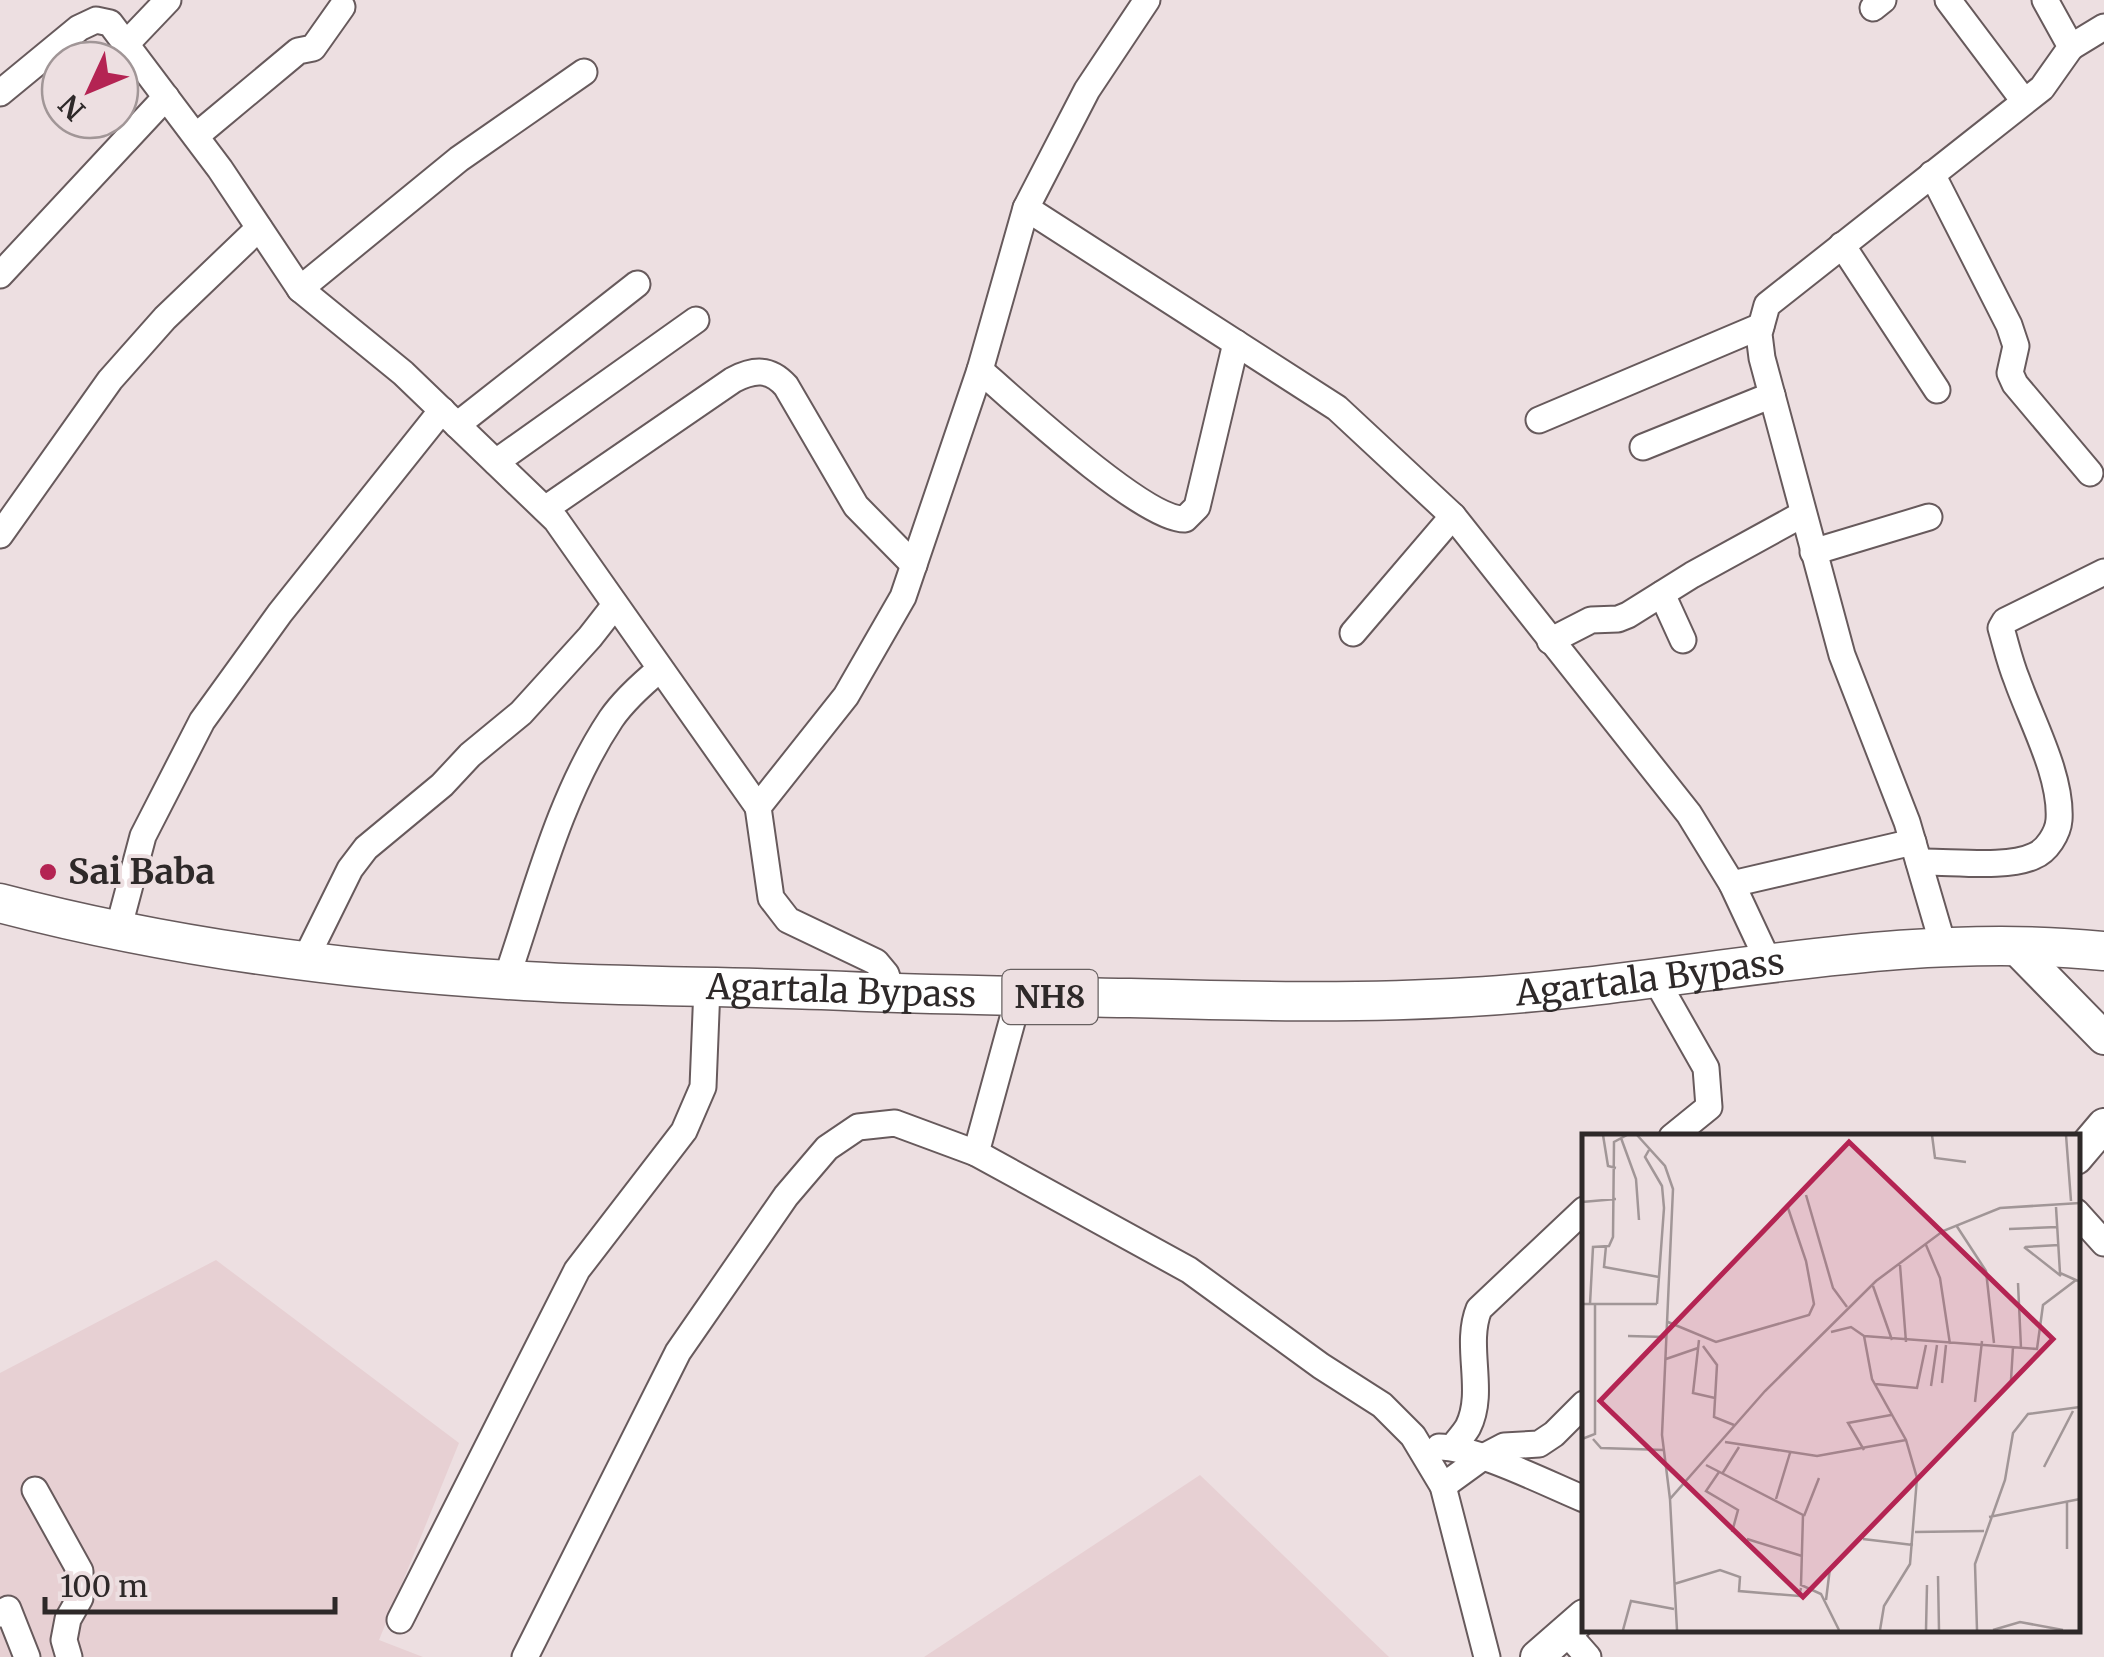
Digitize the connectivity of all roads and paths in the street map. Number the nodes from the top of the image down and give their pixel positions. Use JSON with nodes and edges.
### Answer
{"nodes":[{"id":1,"x":168,"y":0,"type":"edge"},
{"id":2,"x":1147,"y":0,"type":"edge"},
{"id":3,"x":1948,"y":0,"type":"edge"},
{"id":4,"x":2045,"y":0,"type":"edge"},
{"id":5,"x":342,"y":8,"type":"dead end"},
{"id":6,"x":2104,"y":27,"type":"edge"},
{"id":7,"x":66,"y":40,"type":"edge"},
{"id":8,"x":124,"y":40,"type":"edge"},
{"id":9,"x":130,"y":40,"type":"edge"},
{"id":10,"x":2071,"y":47,"type":"junction"},
{"id":11,"x":40,"y":61,"type":"edge"},
{"id":12,"x":140,"y":61,"type":"edge"},
{"id":13,"x":584,"y":72,"type":"dead end"},
{"id":14,"x":0,"y":94,"type":"edge"},
{"id":15,"x":166,"y":97,"type":"junction"},
{"id":16,"x":2024,"y":101,"type":"junction"},
{"id":17,"x":196,"y":136,"type":"junction"},
{"id":18,"x":1932,"y":174,"type":"junction"},
{"id":19,"x":1026,"y":208,"type":"junction"},
{"id":20,"x":260,"y":228,"type":"junction"},
{"id":21,"x":1842,"y":246,"type":"junction"},
{"id":22,"x":0,"y":275,"type":"edge"},
{"id":23,"x":637,"y":284,"type":"dead end"},
{"id":24,"x":300,"y":289,"type":"junction"},
{"id":25,"x":696,"y":320,"type":"dead end"},
{"id":26,"x":1762,"y":326,"type":"junction"},
{"id":27,"x":1236,"y":343,"type":"junction"},
{"id":28,"x":980,"y":370,"type":"junction"},
{"id":29,"x":1937,"y":390,"type":"dead end"},
{"id":30,"x":1772,"y":395,"type":"junction"},
{"id":31,"x":449,"y":418,"type":"junction"},
{"id":32,"x":1539,"y":420,"type":"dead end"},
{"id":33,"x":1643,"y":447,"type":"dead end"},
{"id":34,"x":496,"y":462,"type":"junction"},
{"id":35,"x":2090,"y":473,"type":"dead end"},
{"id":36,"x":545,"y":509,"type":"junction"},
{"id":37,"x":1804,"y":514,"type":"junction"},
{"id":38,"x":1453,"y":516,"type":"junction"},
{"id":39,"x":1929,"y":517,"type":"dead end"},
{"id":40,"x":0,"y":535,"type":"edge"},
{"id":41,"x":1813,"y":552,"type":"junction"},
{"id":42,"x":914,"y":565,"type":"junction"},
{"id":43,"x":2104,"y":572,"type":"edge"},
{"id":44,"x":1662,"y":594,"type":"junction"},
{"id":45,"x":615,"y":604,"type":"junction"},
{"id":46,"x":1353,"y":632,"type":"dead end"},
{"id":47,"x":1683,"y":640,"type":"dead end"},
{"id":48,"x":1550,"y":641,"type":"junction"},
{"id":49,"x":660,"y":669,"type":"junction"},
{"id":50,"x":758,"y":807,"type":"junction"},
{"id":51,"x":1916,"y":852,"type":"junction"},
{"id":52,"x":1732,"y":884,"type":"junction"},
{"id":53,"x":0,"y":903,"type":"edge"},
{"id":54,"x":118,"y":930,"type":"junction"},
{"id":55,"x":1944,"y":945,"type":"junction"},
{"id":56,"x":2013,"y":945,"type":"junction"},
{"id":57,"x":2104,"y":951,"type":"edge"},
{"id":58,"x":304,"y":962,"type":"junction"},
{"id":59,"x":1769,"y":963,"type":"junction"},
{"id":60,"x":506,"y":980,"type":"junction"},
{"id":61,"x":1656,"y":980,"type":"junction"},
{"id":62,"x":707,"y":987,"type":"junction"},
{"id":63,"x":893,"y":995,"type":"junction"},
{"id":64,"x":1020,"y":996,"type":"junction"},
{"id":65,"x":2104,"y":1038,"type":"edge"},
{"id":66,"x":2104,"y":1125,"type":"edge"},
{"id":67,"x":1676,"y":1134,"type":"edge"},
{"id":68,"x":976,"y":1153,"type":"junction"},
{"id":69,"x":2079,"y":1154,"type":"edge"},
{"id":70,"x":1582,"y":1212,"type":"edge"},
{"id":71,"x":2079,"y":1215,"type":"edge"},
{"id":72,"x":2104,"y":1243,"type":"edge"},
{"id":73,"x":1582,"y":1406,"type":"edge"},
{"id":74,"x":1419,"y":1446,"type":"junction"},
{"id":75,"x":1453,"y":1446,"type":"junction"},
{"id":76,"x":1483,"y":1457,"type":"junction"},
{"id":77,"x":1443,"y":1486,"type":"junction"},
{"id":78,"x":36,"y":1490,"type":"dead end"},
{"id":79,"x":1582,"y":1497,"type":"edge"},
{"id":80,"x":4,"y":1611,"type":"edge"},
{"id":81,"x":400,"y":1620,"type":"dead end"},
{"id":82,"x":1575,"y":1624,"type":"edge"},
{"id":83,"x":27,"y":1657,"type":"edge"},
{"id":84,"x":69,"y":1657,"type":"edge"},
{"id":85,"x":525,"y":1657,"type":"edge"},
{"id":86,"x":1486,"y":1657,"type":"edge"},
{"id":87,"x":1538,"y":1657,"type":"edge"},
{"id":88,"x":1588,"y":1657,"type":"edge"}],
"edges":[{"from":1,"to":9,"type":"street"},
{"from":2,"to":19,"type":"street"},
{"from":3,"to":16,"type":"street"},
{"from":4,"to":10,"type":"street"},
{"from":5,"to":17,"type":"street"},
{"from":6,"to":10,"type":"street"},
{"from":7,"to":8,"type":"street"},
{"from":10,"to":16,"type":"street"},
{"from":11,"to":14,"type":"street"},
{"from":12,"to":15,"type":"street"},
{"from":13,"to":24,"type":"street"},
{"from":15,"to":17,"type":"street"},
{"from":15,"to":22,"type":"street"},
{"from":16,"to":18,"type":"street"},
{"from":17,"to":20,"type":"street"},
{"from":18,"to":21,"type":"street"},
{"from":18,"to":35,"type":"street"},
{"from":19,"to":27,"type":"street"},
{"from":19,"to":28,"type":"street"},
{"from":20,"to":24,"type":"street"},
{"from":20,"to":40,"type":"street"},
{"from":21,"to":26,"type":"street"},
{"from":21,"to":29,"type":"street"},
{"from":23,"to":31,"type":"street"},
{"from":24,"to":31,"type":"street"},
{"from":25,"to":34,"type":"street"},
{"from":26,"to":30,"type":"street"},
{"from":26,"to":32,"type":"street"},
{"from":27,"to":28,"type":"street"},
{"from":27,"to":38,"type":"street"},
{"from":28,"to":42,"type":"street"},
{"from":30,"to":33,"type":"street"},
{"from":30,"to":37,"type":"street"},
{"from":31,"to":34,"type":"street"},
{"from":31,"to":54,"type":"street"},
{"from":34,"to":36,"type":"street"},
{"from":36,"to":42,"type":"street"},
{"from":36,"to":45,"type":"street"},
{"from":37,"to":41,"type":"street"},
{"from":37,"to":44,"type":"street"},
{"from":38,"to":46,"type":"street"},
{"from":38,"to":48,"type":"street"},
{"from":39,"to":41,"type":"street"},
{"from":41,"to":51,"type":"street"},
{"from":42,"to":50,"type":"street"},
{"from":43,"to":51,"type":"street"},
{"from":44,"to":47,"type":"street"},
{"from":44,"to":48,"type":"street"},
{"from":45,"to":49,"type":"street"},
{"from":45,"to":58,"type":"street"},
{"from":48,"to":52,"type":"street"},
{"from":49,"to":50,"type":"street"},
{"from":49,"to":60,"type":"street"},
{"from":50,"to":63,"type":"street"},
{"from":51,"to":52,"type":"street"},
{"from":51,"to":55,"type":"street"},
{"from":52,"to":59,"type":"street"},
{"from":53,"to":54,"type":"highway","name":"Agartala Bypass","number":"NH8"},
{"from":54,"to":58,"type":"highway","name":"Agartala Bypass","number":"NH8"},
{"from":55,"to":56,"type":"highway","name":"Agartala Bypass","number":"NH8"},
{"from":55,"to":59,"type":"highway","name":"Agartala Bypass","number":"NH8"},
{"from":56,"to":57,"type":"highway","name":"Agartala Bypass","number":"NH8"},
{"from":56,"to":65,"type":"main road"},
{"from":58,"to":60,"type":"highway","name":"Agartala Bypass","number":"NH8"},
{"from":59,"to":61,"type":"highway","name":"Agartala Bypass","number":"NH8"},
{"from":60,"to":62,"type":"highway","name":"Agartala Bypass","number":"NH8"},
{"from":61,"to":64,"type":"highway","name":"Agartala Bypass","number":"NH8"},
{"from":61,"to":67,"type":"street"},
{"from":62,"to":63,"type":"highway","name":"Agartala Bypass","number":"NH8"},
{"from":62,"to":81,"type":"street"},
{"from":63,"to":64,"type":"highway","name":"Agartala Bypass","number":"NH8"},
{"from":64,"to":68,"type":"street"},
{"from":66,"to":69,"type":"main road"},
{"from":68,"to":74,"type":"street"},
{"from":68,"to":85,"type":"street"},
{"from":70,"to":75,"type":"street"},
{"from":71,"to":72,"type":"street"},
{"from":73,"to":76,"type":"street"},
{"from":74,"to":75,"type":"street"},
{"from":74,"to":77,"type":"street"},
{"from":75,"to":76,"type":"street"},
{"from":76,"to":77,"type":"street"},
{"from":76,"to":79,"type":"street"},
{"from":77,"to":86,"type":"street"},
{"from":78,"to":84,"type":"street"},
{"from":80,"to":83,"type":"street"},
{"from":82,"to":87,"type":"main road"},
{"from":82,"to":88,"type":"street"}]}
